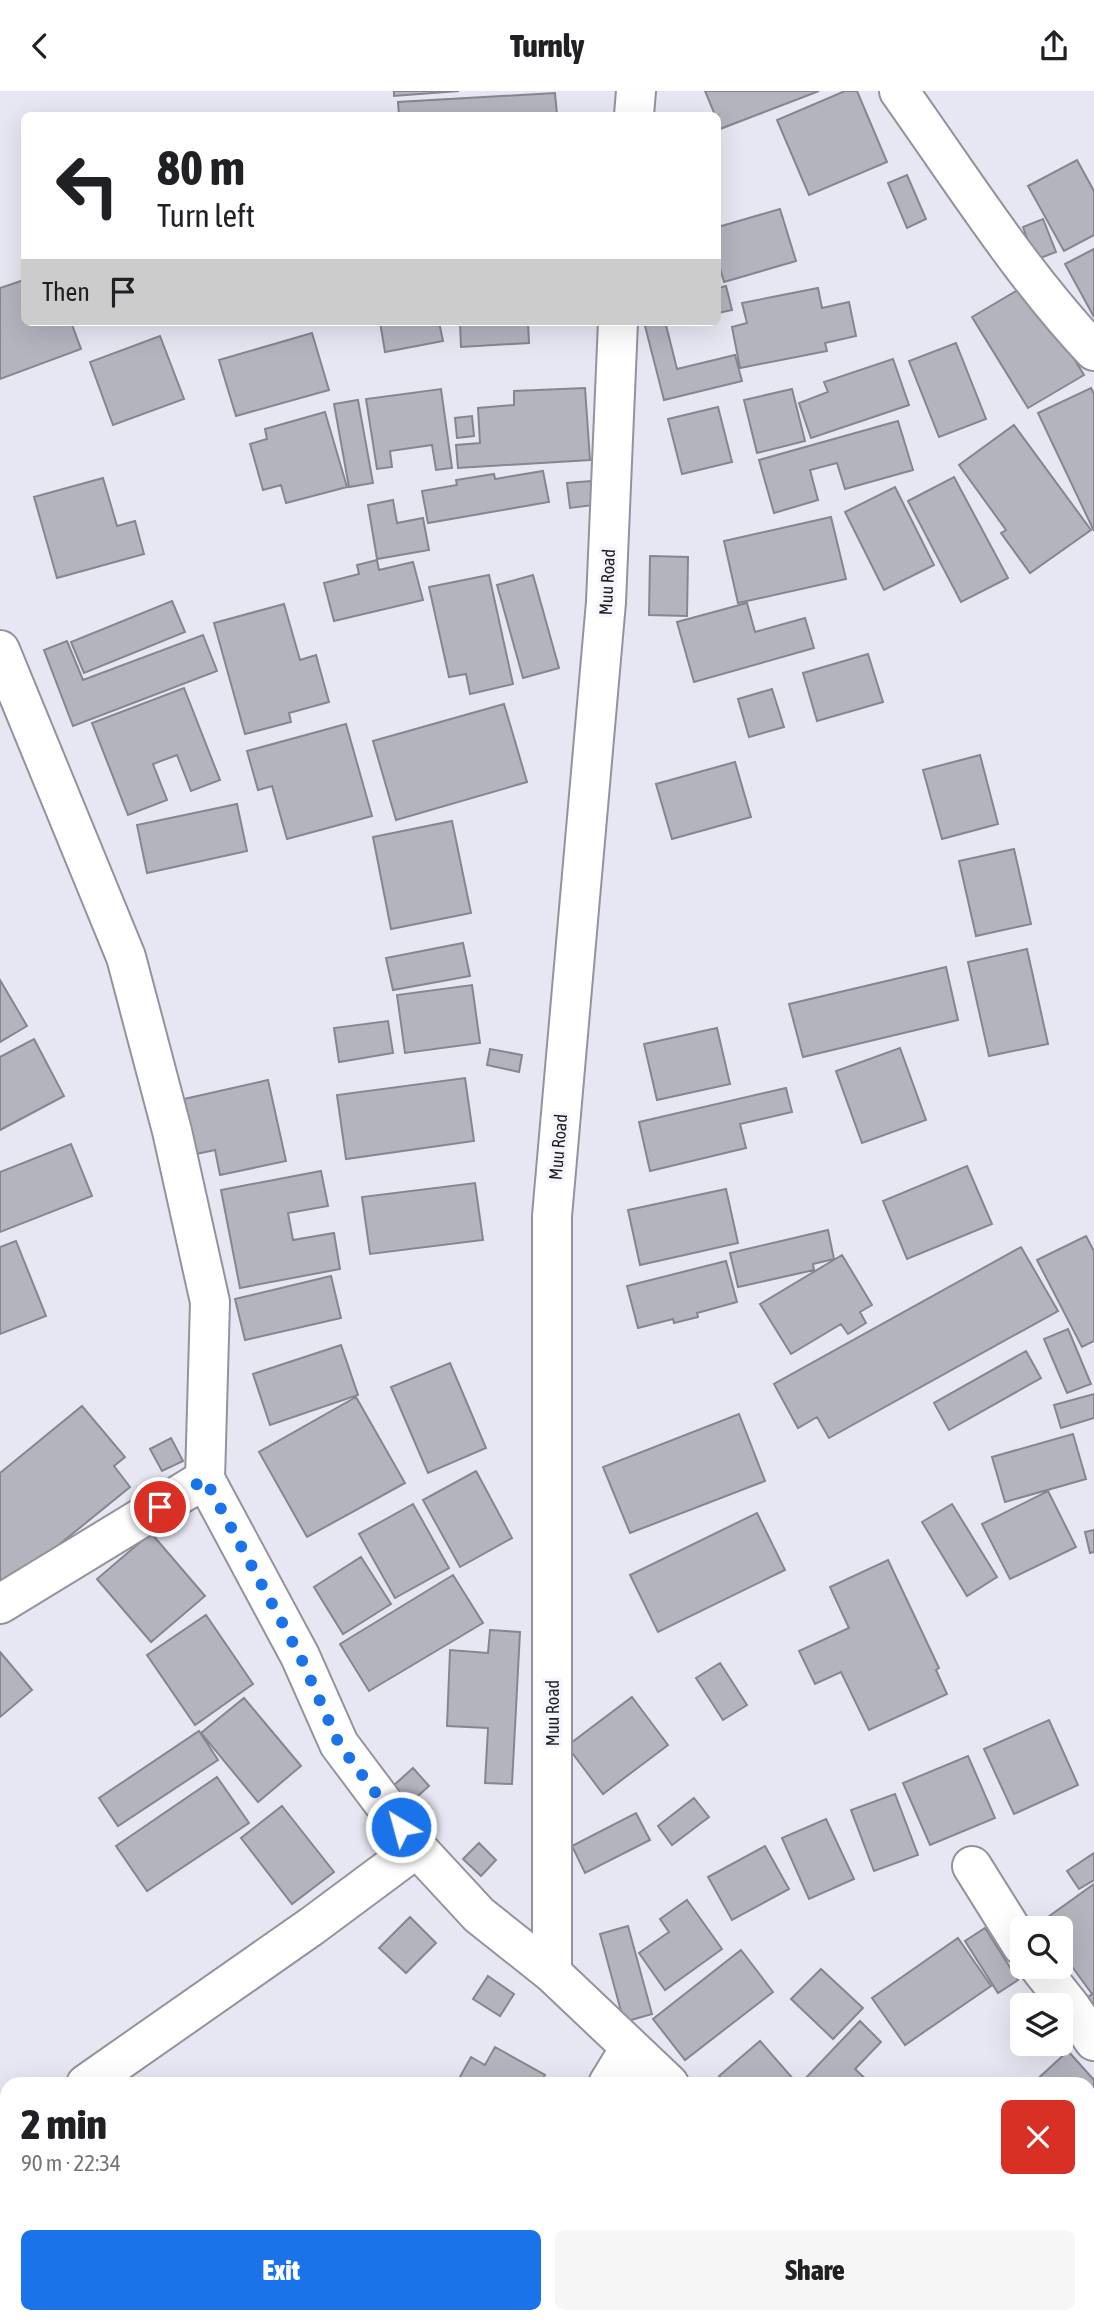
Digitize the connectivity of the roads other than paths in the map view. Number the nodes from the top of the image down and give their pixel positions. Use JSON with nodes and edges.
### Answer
{"nodes":[{"id":1,"x":636,"y":91,"type":"edge"},
{"id":2,"x":899,"y":91,"type":"edge"},
{"id":3,"x":634,"y":112,"type":"edge"},
{"id":4,"x":618,"y":326,"type":"edge"},
{"id":5,"x":1094,"y":351,"type":"edge"},
{"id":6,"x":0,"y":650,"type":"edge"},
{"id":7,"x":205,"y":1479,"type":"junction"},
{"id":8,"x":0,"y":1604,"type":"edge"},
{"id":9,"x":417,"y":1848,"type":"junction"},
{"id":10,"x":972,"y":1866,"type":"dead end"},
{"id":11,"x":1010,"y":1927,"type":"edge"},
{"id":12,"x":552,"y":1973,"type":"junction"},
{"id":13,"x":1048,"y":1979,"type":"edge"},
{"id":14,"x":1094,"y":2041,"type":"edge"},
{"id":15,"x":630,"y":2048,"type":"junction"},
{"id":16,"x":96,"y":2077,"type":"edge"},
{"id":17,"x":612,"y":2077,"type":"edge"},
{"id":18,"x":661,"y":2077,"type":"edge"}],
"edges":[{"from":1,"to":3,"type":"street"},
{"from":2,"to":5,"type":"street"},
{"from":4,"to":12,"type":"street","name":"Muu Road"},
{"from":6,"to":7,"type":"street"},
{"from":7,"to":8,"type":"street"},
{"from":7,"to":9,"type":"street"},
{"from":9,"to":12,"type":"street"},
{"from":9,"to":16,"type":"street"},
{"from":10,"to":11,"type":"street"},
{"from":12,"to":15,"type":"street"},
{"from":13,"to":14,"type":"street"},
{"from":15,"to":17,"type":"street"},
{"from":15,"to":18,"type":"street"}]}
